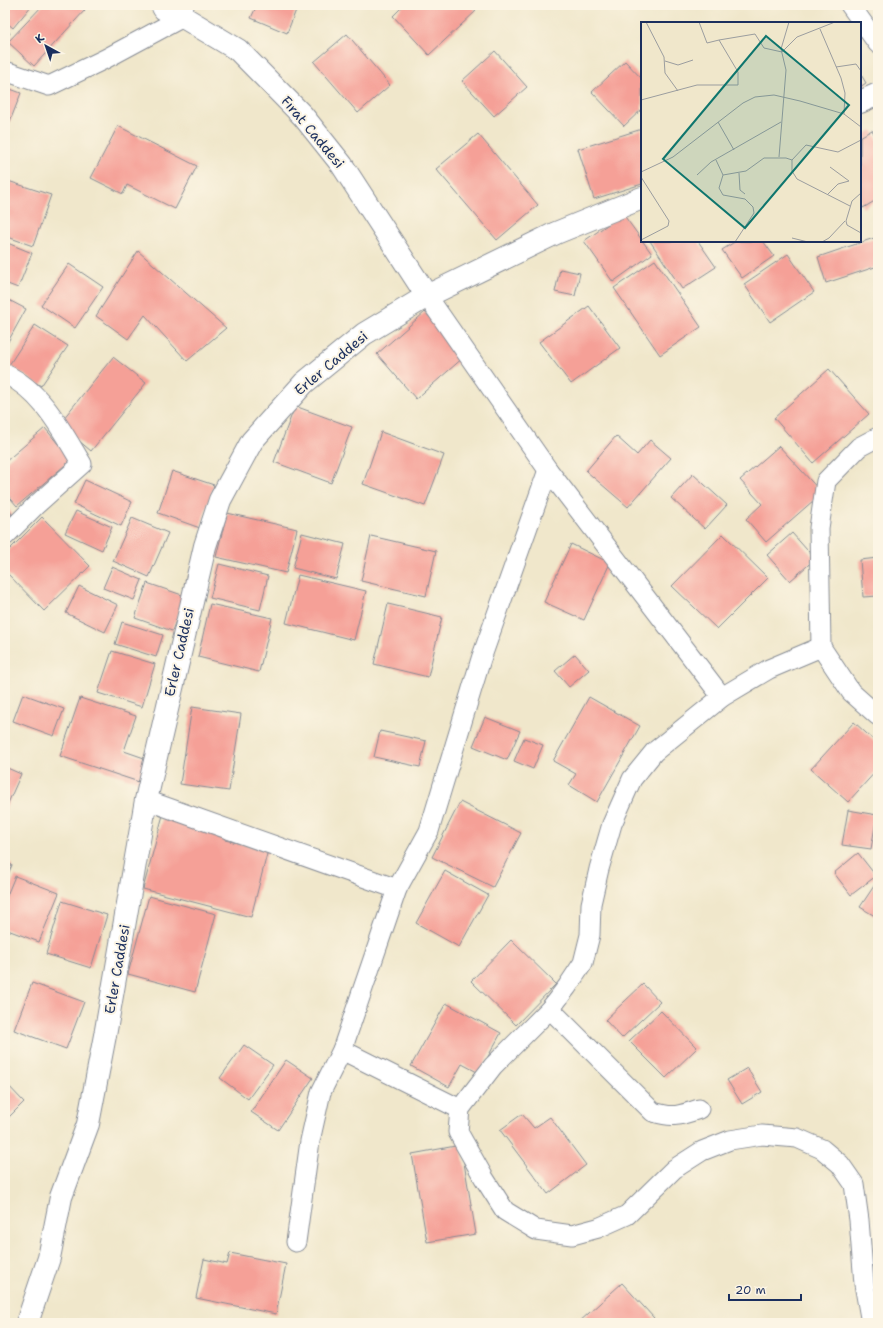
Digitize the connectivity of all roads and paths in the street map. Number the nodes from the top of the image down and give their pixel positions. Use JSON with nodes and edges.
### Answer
{"nodes":[{"id":1,"x":162,"y":5,"type":"edge"},
{"id":2,"x":850,"y":5,"type":"edge"},
{"id":3,"x":184,"y":11,"type":"edge"},
{"id":4,"x":878,"y":44,"type":"edge"},
{"id":5,"x":5,"y":72,"type":"edge"},
{"id":6,"x":878,"y":94,"type":"edge"},
{"id":7,"x":861,"y":102,"type":"edge"},
{"id":8,"x":641,"y":198,"type":"edge"},
{"id":9,"x":427,"y":296,"type":"junction"},
{"id":10,"x":5,"y":374,"type":"edge"},
{"id":11,"x":878,"y":437,"type":"edge"},
{"id":12,"x":548,"y":470,"type":"junction"},
{"id":13,"x":5,"y":536,"type":"edge"},
{"id":14,"x":821,"y":647,"type":"junction"},
{"id":15,"x":722,"y":697,"type":"junction"},
{"id":16,"x":878,"y":716,"type":"edge"},
{"id":17,"x":146,"y":800,"type":"junction"},
{"id":18,"x":397,"y":889,"type":"junction"},
{"id":19,"x":550,"y":1009,"type":"junction"},
{"id":20,"x":342,"y":1050,"type":"junction"},
{"id":21,"x":460,"y":1109,"type":"junction"},
{"id":22,"x":699,"y":1109,"type":"dead end"},
{"id":23,"x":296,"y":1242,"type":"dead end"},
{"id":24,"x":27,"y":1323,"type":"edge"},
{"id":25,"x":870,"y":1323,"type":"edge"}],
"edges":[{"from":1,"to":3,"type":"street","name":"Fırat Caddesi"},
{"from":2,"to":4,"type":"street"},
{"from":3,"to":5,"type":"street"},
{"from":3,"to":9,"type":"street","name":"Fırat Caddesi"},
{"from":6,"to":7,"type":"street"},
{"from":8,"to":9,"type":"street","name":"Erler Caddesi"},
{"from":9,"to":12,"type":"street"},
{"from":9,"to":17,"type":"street","name":"Erler Caddesi"},
{"from":10,"to":13,"type":"street"},
{"from":11,"to":14,"type":"street"},
{"from":12,"to":15,"type":"street"},
{"from":12,"to":18,"type":"street"},
{"from":14,"to":15,"type":"street"},
{"from":14,"to":16,"type":"street"},
{"from":15,"to":19,"type":"street"},
{"from":17,"to":18,"type":"street"},
{"from":17,"to":24,"type":"street","name":"Erler Caddesi"},
{"from":18,"to":20,"type":"street"},
{"from":19,"to":21,"type":"street"},
{"from":19,"to":22,"type":"street"},
{"from":20,"to":21,"type":"street"},
{"from":20,"to":23,"type":"street"},
{"from":21,"to":25,"type":"street"}]}
